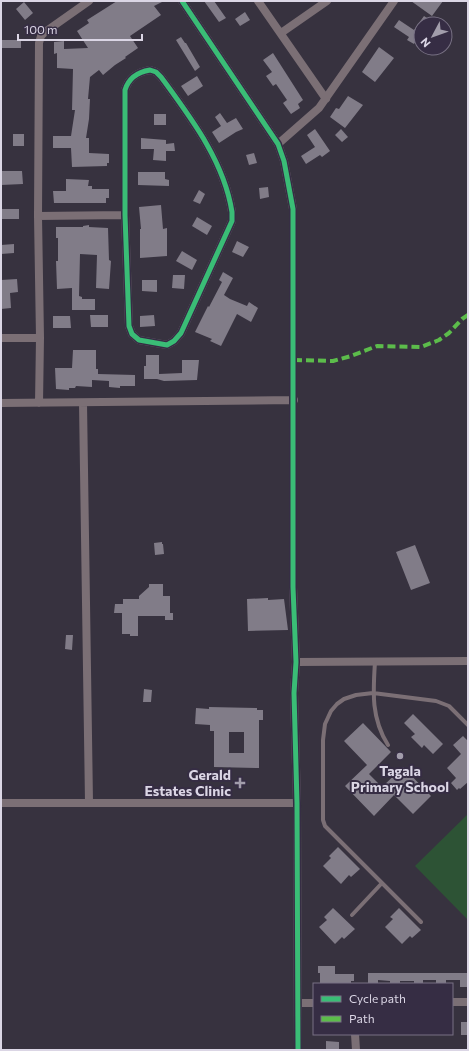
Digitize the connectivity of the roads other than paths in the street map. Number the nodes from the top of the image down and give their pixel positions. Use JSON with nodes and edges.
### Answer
{"nodes":[{"id":1,"x":90,"y":1,"type":"edge"},
{"id":2,"x":182,"y":1,"type":"edge"},
{"id":3,"x":258,"y":1,"type":"edge"},
{"id":4,"x":328,"y":1,"type":"edge"},
{"id":5,"x":394,"y":1,"type":"edge"},
{"id":6,"x":281,"y":33,"type":"junction"},
{"id":7,"x":326,"y":100,"type":"junction"},
{"id":8,"x":278,"y":144,"type":"junction"},
{"id":9,"x":125,"y":215,"type":"junction"},
{"id":10,"x":38,"y":216,"type":"junction"},
{"id":11,"x":1,"y":338,"type":"edge"},
{"id":12,"x":40,"y":338,"type":"junction"},
{"id":13,"x":294,"y":400,"type":"junction"},
{"id":14,"x":1,"y":403,"type":"edge"},
{"id":15,"x":39,"y":403,"type":"junction"},
{"id":16,"x":83,"y":403,"type":"junction"},
{"id":17,"x":468,"y":661,"type":"edge"},
{"id":18,"x":296,"y":662,"type":"junction"},
{"id":19,"x":376,"y":662,"type":"junction"},
{"id":20,"x":373,"y":693,"type":"junction"},
{"id":21,"x":468,"y":725,"type":"edge"},
{"id":22,"x":388,"y":745,"type":"dead end"},
{"id":23,"x":89,"y":802,"type":"junction"},
{"id":24,"x":1,"y":803,"type":"edge"},
{"id":25,"x":297,"y":803,"type":"junction"},
{"id":26,"x":382,"y":883,"type":"junction"},
{"id":27,"x":352,"y":915,"type":"dead end"},
{"id":28,"x":421,"y":922,"type":"dead end"},
{"id":29,"x":453,"y":1002,"type":"edge"},
{"id":30,"x":468,"y":1002,"type":"edge"},
{"id":31,"x":298,"y":1003,"type":"junction"},
{"id":32,"x":313,"y":1003,"type":"edge"},
{"id":33,"x":355,"y":1035,"type":"edge"},
{"id":34,"x":298,"y":1050,"type":"edge"},
{"id":35,"x":356,"y":1050,"type":"edge"}],
"edges":[{"from":1,"to":10,"type":"street"},
{"from":2,"to":8,"type":"street"},
{"from":3,"to":6,"type":"street"},
{"from":4,"to":6,"type":"street"},
{"from":5,"to":7,"type":"street"},
{"from":6,"to":7,"type":"street"},
{"from":7,"to":8,"type":"street"},
{"from":8,"to":13,"type":"street"},
{"from":9,"to":9,"type":"street"},
{"from":9,"to":10,"type":"street"},
{"from":10,"to":12,"type":"street"},
{"from":11,"to":12,"type":"street"},
{"from":12,"to":15,"type":"street"},
{"from":13,"to":16,"type":"street"},
{"from":13,"to":18,"type":"street"},
{"from":14,"to":15,"type":"street"},
{"from":15,"to":16,"type":"street"},
{"from":16,"to":23,"type":"street"},
{"from":17,"to":19,"type":"street"},
{"from":18,"to":19,"type":"street"},
{"from":18,"to":25,"type":"street"},
{"from":19,"to":20,"type":"lane"},
{"from":20,"to":21,"type":"lane"},
{"from":20,"to":22,"type":"lane"},
{"from":20,"to":26,"type":"lane"},
{"from":23,"to":24,"type":"street"},
{"from":23,"to":25,"type":"street"},
{"from":25,"to":31,"type":"street"},
{"from":26,"to":27,"type":"lane"},
{"from":26,"to":28,"type":"lane"},
{"from":29,"to":30,"type":"street"},
{"from":31,"to":32,"type":"street"},
{"from":31,"to":34,"type":"street"},
{"from":33,"to":35,"type":"street"}]}
